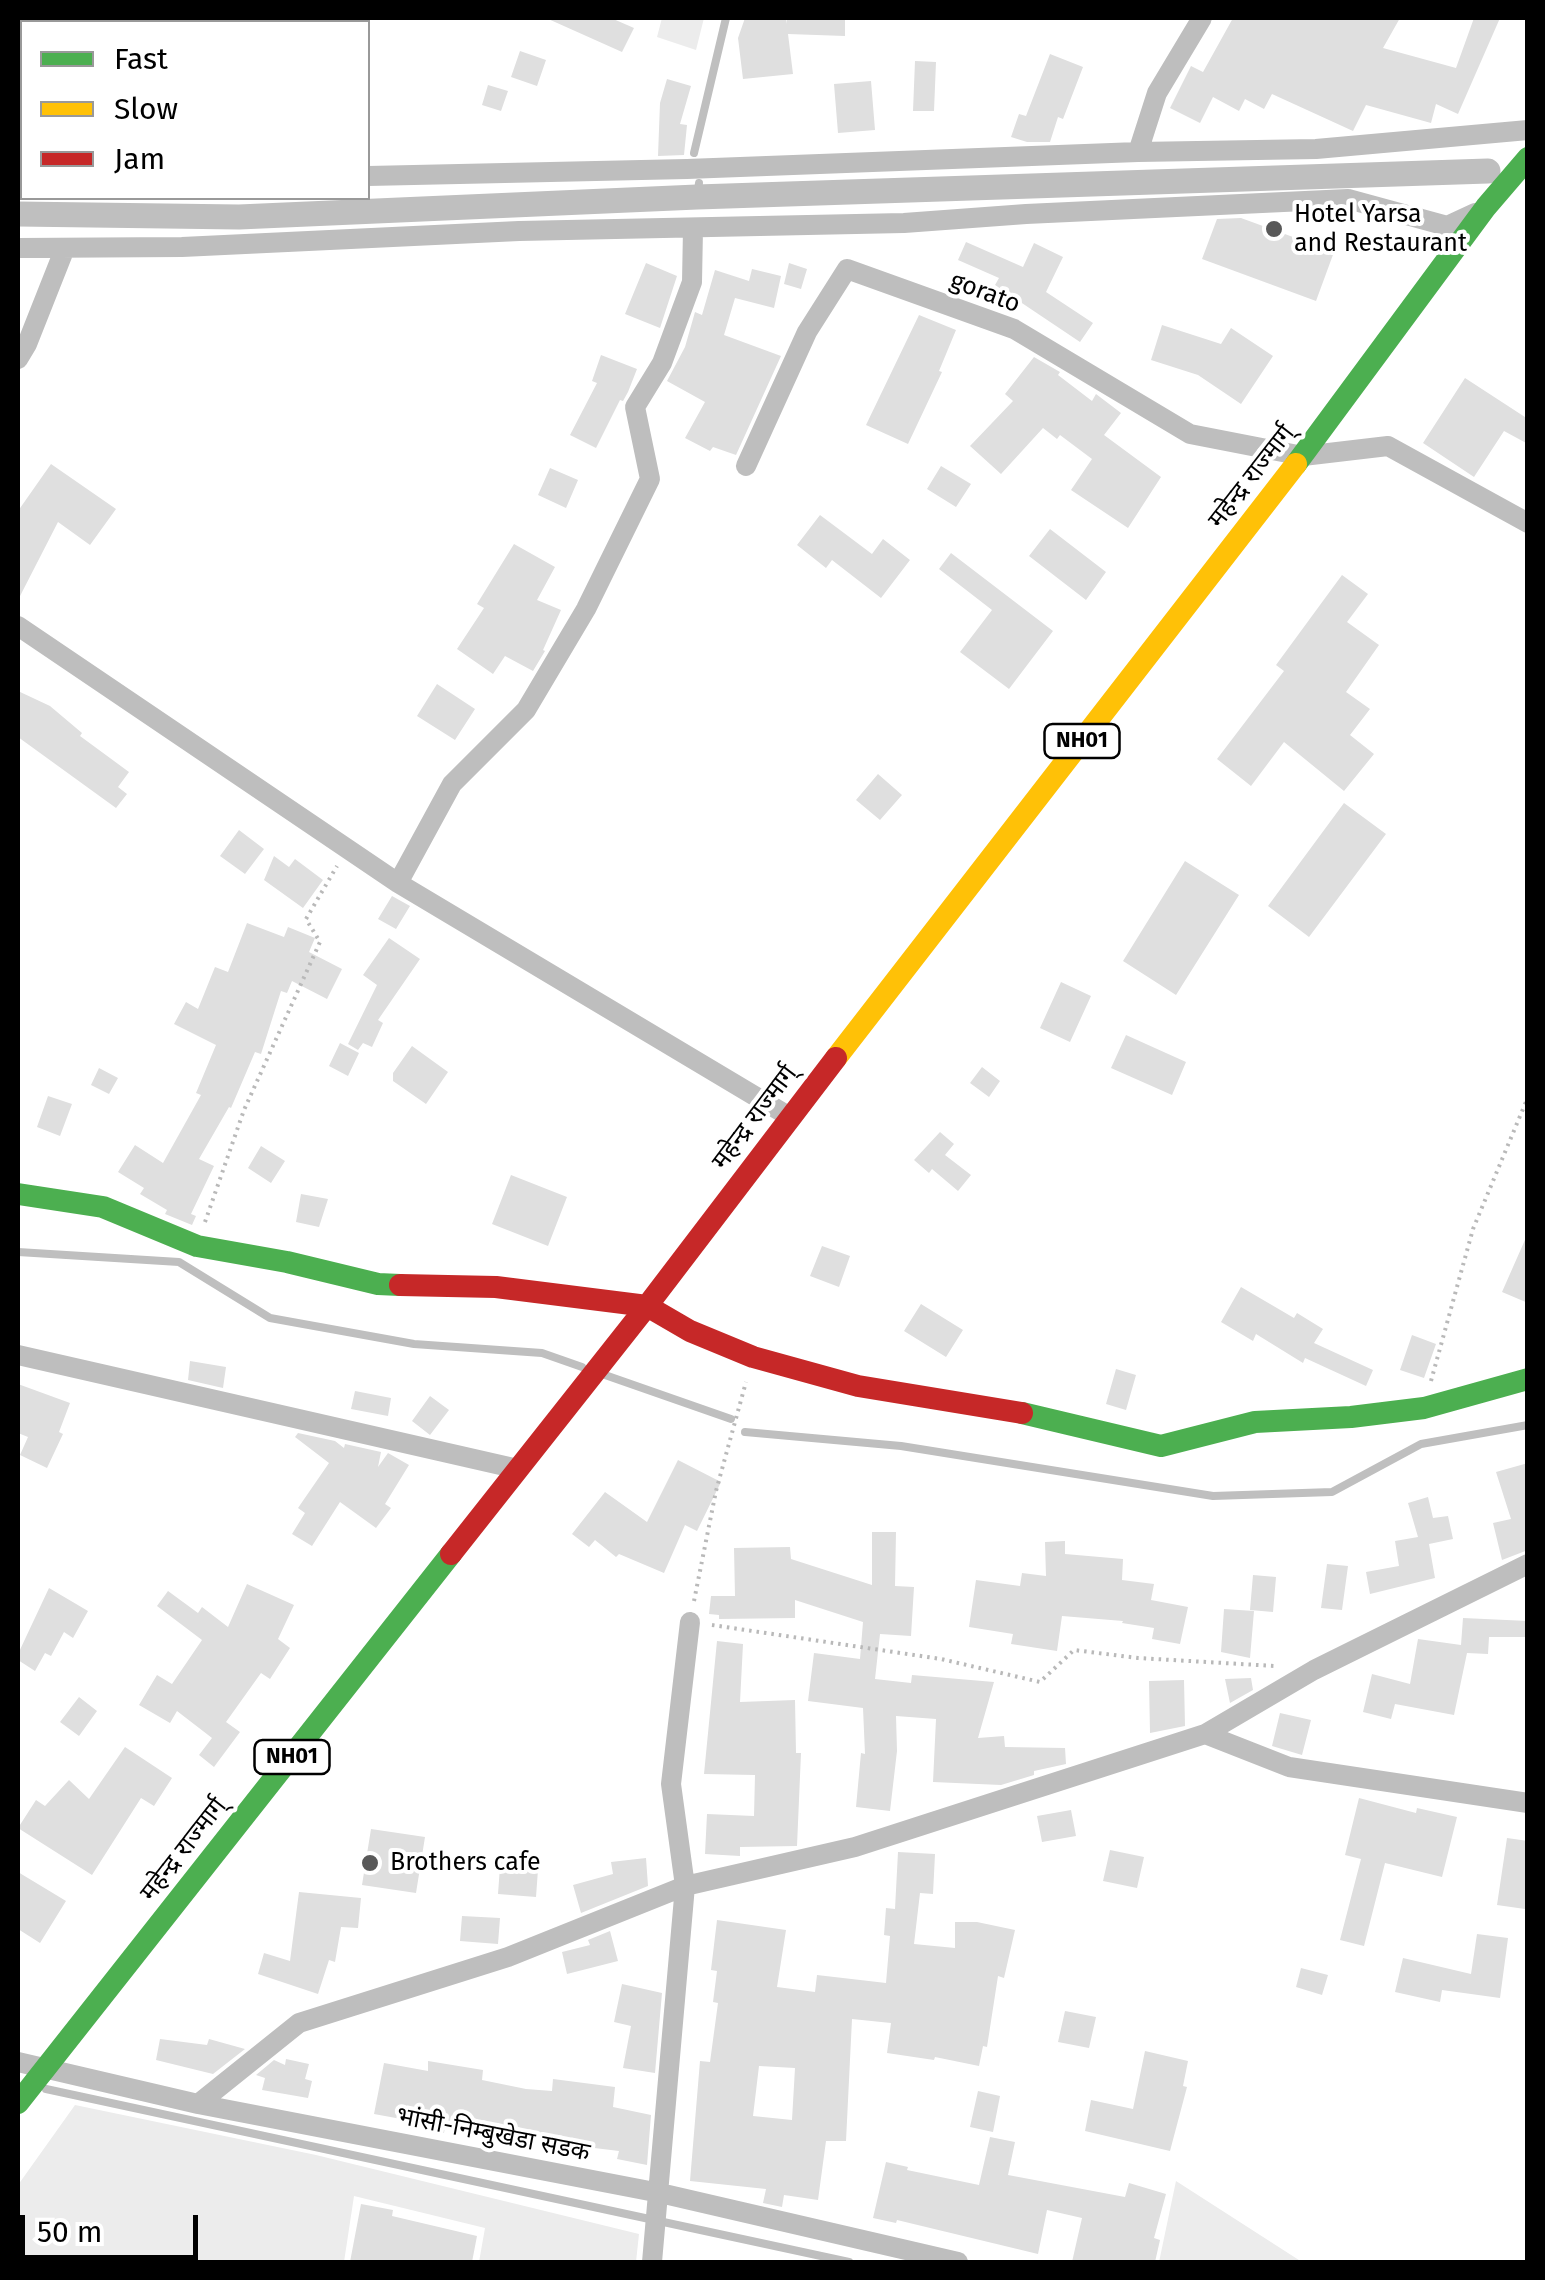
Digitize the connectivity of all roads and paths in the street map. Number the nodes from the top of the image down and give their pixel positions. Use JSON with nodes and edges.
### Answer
{"nodes":[{"id":1,"x":1202,"y":18,"type":"edge"},
{"id":2,"x":1528,"y":130,"type":"edge"},
{"id":3,"x":1138,"y":152,"type":"junction"},
{"id":4,"x":1528,"y":158,"type":"edge"},
{"id":5,"x":370,"y":176,"type":"edge"},
{"id":6,"x":1486,"y":208,"type":"junction"},
{"id":7,"x":692,"y":228,"type":"junction"},
{"id":8,"x":18,"y":248,"type":"edge"},
{"id":9,"x":65,"y":248,"type":"junction"},
{"id":10,"x":18,"y":360,"type":"edge"},
{"id":11,"x":1303,"y":456,"type":"junction"},
{"id":12,"x":746,"y":466,"type":"dead end"},
{"id":13,"x":1528,"y":523,"type":"edge"},
{"id":14,"x":18,"y":626,"type":"edge"},
{"id":15,"x":347,"y":849,"type":"junction"},
{"id":16,"x":398,"y":883,"type":"junction"},
{"id":17,"x":1528,"y":1097,"type":"edge"},
{"id":18,"x":790,"y":1117,"type":"junction"},
{"id":19,"x":18,"y":1194,"type":"edge"},
{"id":20,"x":197,"y":1246,"type":"junction"},
{"id":21,"x":640,"y":1314,"type":"junction"},
{"id":22,"x":753,"y":1357,"type":"junction"},
{"id":23,"x":20,"y":1360,"type":"edge"},
{"id":24,"x":1528,"y":1379,"type":"edge"},
{"id":25,"x":1424,"y":1408,"type":"junction"},
{"id":26,"x":518,"y":1470,"type":"junction"},
{"id":27,"x":1528,"y":1564,"type":"edge"},
{"id":28,"x":690,"y":1622,"type":"junction"},
{"id":29,"x":1314,"y":1670,"type":"junction"},
{"id":30,"x":1205,"y":1734,"type":"junction"},
{"id":31,"x":1528,"y":1803,"type":"edge"},
{"id":32,"x":686,"y":1886,"type":"junction"},
{"id":33,"x":18,"y":2062,"type":"edge"},
{"id":34,"x":44,"y":2072,"type":"junction"},
{"id":35,"x":18,"y":2104,"type":"edge"},
{"id":36,"x":198,"y":2104,"type":"junction"},
{"id":37,"x":657,"y":2213,"type":"junction"},
{"id":38,"x":652,"y":2262,"type":"edge"},
{"id":39,"x":958,"y":2262,"type":"edge"}],
"edges":[{"from":1,"to":3,"type":"street"},
{"from":2,"to":3,"type":"street"},
{"from":3,"to":5,"type":"street"},
{"from":4,"to":6,"type":"main road","name":"महेन्द्र राज्मार्ग्","number":"NH01"},
{"from":6,"to":7,"type":"street"},
{"from":6,"to":11,"type":"main road","name":"महेन्द्र राज्मार्ग्","number":"NH01"},
{"from":7,"to":9,"type":"street"},
{"from":7,"to":16,"type":"street"},
{"from":8,"to":9,"type":"street"},
{"from":9,"to":10,"type":"street"},
{"from":11,"to":12,"type":"street","name":"gorato"},
{"from":11,"to":13,"type":"street"},
{"from":11,"to":18,"type":"main road","name":"महेन्द्र राज्मार्ग्","number":"NH01"},
{"from":14,"to":15,"type":"street"},
{"from":15,"to":16,"type":"street"},
{"from":15,"to":20,"type":"path"},
{"from":16,"to":18,"type":"street"},
{"from":17,"to":25,"type":"path"},
{"from":18,"to":21,"type":"main road","name":"महेन्द्र राज्मार्ग्","number":"NH01"},
{"from":19,"to":20,"type":"main road"},
{"from":20,"to":21,"type":"main road"},
{"from":21,"to":22,"type":"main road"},
{"from":21,"to":26,"type":"main road","name":"महेन्द्र राज्मार्ग्","number":"NH01"},
{"from":22,"to":25,"type":"main road"},
{"from":22,"to":28,"type":"path"},
{"from":23,"to":26,"type":"street"},
{"from":24,"to":25,"type":"main road"},
{"from":26,"to":34,"type":"main road","name":"महेन्द्र राज्मार्ग्","number":"NH01"},
{"from":27,"to":29,"type":"street"},
{"from":28,"to":29,"type":"path"},
{"from":28,"to":32,"type":"street"},
{"from":29,"to":30,"type":"street"},
{"from":30,"to":31,"type":"street"},
{"from":30,"to":32,"type":"street"},
{"from":32,"to":36,"type":"street"},
{"from":32,"to":37,"type":"street"},
{"from":33,"to":34,"type":"street","name":"भांसी-निम्बुखेडा सडक"},
{"from":34,"to":35,"type":"main road","name":"महेन्द्र राज्मार्ग्","number":"NH01"},
{"from":34,"to":36,"type":"street","name":"भांसी-निम्बुखेडा सडक"},
{"from":36,"to":37,"type":"street","name":"भांसी-निम्बुखेडा सडक"},
{"from":37,"to":38,"type":"street"},
{"from":37,"to":39,"type":"street","name":"भांसी-निम्बुखेडा सडक"}]}
